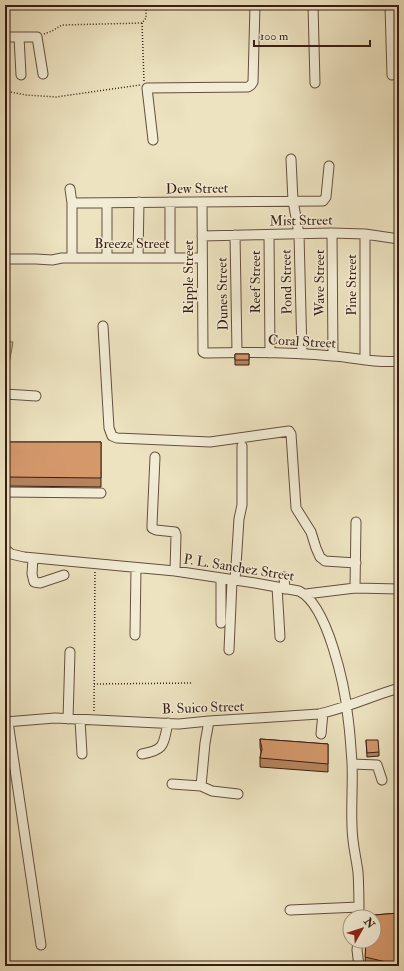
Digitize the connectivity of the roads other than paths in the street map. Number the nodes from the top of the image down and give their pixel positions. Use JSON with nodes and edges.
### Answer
{"nodes":[{"id":1,"x":255,"y":5,"type":"edge"},
{"id":2,"x":313,"y":5,"type":"edge"},
{"id":3,"x":390,"y":5,"type":"edge"},
{"id":4,"x":5,"y":36,"type":"edge"},
{"id":5,"x":19,"y":37,"type":"junction"},
{"id":6,"x":43,"y":74,"type":"dead end"},
{"id":7,"x":22,"y":75,"type":"dead end"},
{"id":8,"x":392,"y":75,"type":"dead end"},
{"id":9,"x":315,"y":83,"type":"dead end"},
{"id":10,"x":153,"y":140,"type":"dead end"},
{"id":11,"x":291,"y":159,"type":"dead end"},
{"id":12,"x":329,"y":166,"type":"dead end"},
{"id":13,"x":70,"y":189,"type":"dead end"},
{"id":14,"x":293,"y":201,"type":"junction"},
{"id":15,"x":139,"y":202,"type":"junction"},
{"id":16,"x":170,"y":202,"type":"junction"},
{"id":17,"x":202,"y":202,"type":"junction"},
{"id":18,"x":72,"y":203,"type":"junction"},
{"id":19,"x":107,"y":203,"type":"junction"},
{"id":20,"x":332,"y":233,"type":"junction"},
{"id":21,"x":299,"y":234,"type":"junction"},
{"id":22,"x":365,"y":234,"type":"junction"},
{"id":23,"x":235,"y":235,"type":"junction"},
{"id":24,"x":269,"y":235,"type":"junction"},
{"id":25,"x":202,"y":236,"type":"junction"},
{"id":26,"x":399,"y":239,"type":"edge"},
{"id":27,"x":107,"y":257,"type":"junction"},
{"id":28,"x":170,"y":257,"type":"junction"},
{"id":29,"x":72,"y":258,"type":"junction"},
{"id":30,"x":138,"y":258,"type":"junction"},
{"id":31,"x":202,"y":258,"type":"junction"},
{"id":32,"x":5,"y":259,"type":"edge"},
{"id":33,"x":103,"y":326,"type":"dead end"},
{"id":34,"x":203,"y":352,"type":"joint"},
{"id":35,"x":237,"y":352,"type":"junction"},
{"id":36,"x":270,"y":353,"type":"junction"},
{"id":37,"x":302,"y":354,"type":"junction"},
{"id":38,"x":333,"y":356,"type":"junction"},
{"id":39,"x":365,"y":360,"type":"junction"},
{"id":40,"x":399,"y":361,"type":"edge"},
{"id":41,"x":5,"y":394,"type":"edge"},
{"id":42,"x":36,"y":396,"type":"dead end"},
{"id":43,"x":242,"y":446,"type":"dead end"},
{"id":44,"x":155,"y":457,"type":"dead end"},
{"id":45,"x":5,"y":492,"type":"edge"},
{"id":46,"x":101,"y":493,"type":"dead end"},
{"id":47,"x":356,"y":522,"type":"dead end"},
{"id":48,"x":5,"y":549,"type":"edge"},
{"id":49,"x":33,"y":558,"type":"junction"},
{"id":50,"x":356,"y":563,"type":"junction"},
{"id":51,"x":136,"y":568,"type":"junction"},
{"id":52,"x":175,"y":571,"type":"junction"},
{"id":53,"x":64,"y":575,"type":"dead end"},
{"id":54,"x":284,"y":576,"type":"dead end"},
{"id":55,"x":221,"y":579,"type":"junction"},
{"id":56,"x":233,"y":581,"type":"junction"},
{"id":57,"x":281,"y":588,"type":"junction"},
{"id":58,"x":355,"y":588,"type":"junction"},
{"id":59,"x":399,"y":589,"type":"edge"},
{"id":60,"x":306,"y":594,"type":"junction"},
{"id":61,"x":221,"y":623,"type":"dead end"},
{"id":62,"x":135,"y":634,"type":"dead end"},
{"id":63,"x":280,"y":637,"type":"dead end"},
{"id":64,"x":230,"y":650,"type":"dead end"},
{"id":65,"x":70,"y":652,"type":"dead end"},
{"id":66,"x":399,"y":688,"type":"edge"},
{"id":67,"x":347,"y":707,"type":"junction"},
{"id":68,"x":323,"y":713,"type":"junction"},
{"id":69,"x":68,"y":719,"type":"junction"},
{"id":70,"x":80,"y":720,"type":"junction"},
{"id":71,"x":209,"y":721,"type":"junction"},
{"id":72,"x":6,"y":722,"type":"edge"},
{"id":73,"x":168,"y":723,"type":"junction"},
{"id":74,"x":321,"y":734,"type":"dead end"},
{"id":75,"x":82,"y":754,"type":"dead end"},
{"id":76,"x":142,"y":754,"type":"dead end"},
{"id":77,"x":352,"y":764,"type":"junction"},
{"id":78,"x":382,"y":780,"type":"dead end"},
{"id":79,"x":172,"y":784,"type":"dead end"},
{"id":80,"x":201,"y":786,"type":"junction"},
{"id":81,"x":238,"y":794,"type":"dead end"},
{"id":82,"x":359,"y":907,"type":"joint"},
{"id":83,"x":290,"y":910,"type":"dead end"},
{"id":84,"x":41,"y":945,"type":"dead end"},
{"id":85,"x":357,"y":949,"type":"edge"},
{"id":86,"x":359,"y":966,"type":"edge"}],
"edges":[{"from":1,"to":10,"type":"street"},
{"from":2,"to":9,"type":"street"},
{"from":3,"to":8,"type":"street"},
{"from":4,"to":5,"type":"street"},
{"from":5,"to":6,"type":"street"},
{"from":5,"to":7,"type":"street"},
{"from":11,"to":14,"type":"street","name":"Pond Street"},
{"from":12,"to":14,"type":"street","name":"Dew Street"},
{"from":13,"to":18,"type":"street"},
{"from":14,"to":17,"type":"street","name":"Dew Street"},
{"from":14,"to":21,"type":"street","name":"Pond Street"},
{"from":15,"to":16,"type":"street","name":"Dew Street"},
{"from":15,"to":19,"type":"street","name":"Dew Street"},
{"from":15,"to":30,"type":"street"},
{"from":16,"to":17,"type":"street","name":"Dew Street"},
{"from":16,"to":28,"type":"street"},
{"from":17,"to":25,"type":"street","name":"Ripple Street"},
{"from":18,"to":19,"type":"street","name":"Dew Street"},
{"from":18,"to":29,"type":"street"},
{"from":19,"to":27,"type":"street"},
{"from":20,"to":21,"type":"street","name":"Mist Street"},
{"from":20,"to":22,"type":"street","name":"Mist Street"},
{"from":20,"to":38,"type":"street","name":"Wave Street"},
{"from":21,"to":24,"type":"street","name":"Mist Street"},
{"from":21,"to":37,"type":"street","name":"Pond Street"},
{"from":22,"to":26,"type":"street","name":"Mist Street"},
{"from":22,"to":39,"type":"street","name":"Pine Street"},
{"from":23,"to":24,"type":"street","name":"Mist Street"},
{"from":23,"to":25,"type":"street","name":"Mist Street"},
{"from":23,"to":35,"type":"street","name":"Dunes Street"},
{"from":24,"to":36,"type":"street","name":"Reef Street"},
{"from":25,"to":31,"type":"street","name":"Ripple Street"},
{"from":27,"to":29,"type":"street","name":"Breeze Street"},
{"from":27,"to":30,"type":"street","name":"Breeze Street"},
{"from":28,"to":30,"type":"street","name":"Breeze Street"},
{"from":28,"to":31,"type":"street","name":"Breeze Street"},
{"from":29,"to":32,"type":"street","name":"Breeze Street"},
{"from":31,"to":34,"type":"street","name":"Ripple Street"},
{"from":33,"to":50,"type":"street"},
{"from":34,"to":35,"type":"street","name":"Coral Street"},
{"from":35,"to":36,"type":"street","name":"Coral Street"},
{"from":36,"to":37,"type":"street","name":"Coral Street"},
{"from":37,"to":38,"type":"street","name":"Coral Street"},
{"from":38,"to":39,"type":"street","name":"Coral Street"},
{"from":39,"to":40,"type":"street","name":"Coral Street"},
{"from":41,"to":42,"type":"street"},
{"from":43,"to":56,"type":"street"},
{"from":44,"to":52,"type":"street"},
{"from":45,"to":46,"type":"street"},
{"from":47,"to":50,"type":"street"},
{"from":48,"to":49,"type":"street","name":"P. L. Sanchez Street"},
{"from":49,"to":51,"type":"street","name":"P. L. Sanchez Street"},
{"from":49,"to":53,"type":"street"},
{"from":50,"to":58,"type":"street"},
{"from":51,"to":52,"type":"street","name":"P. L. Sanchez Street"},
{"from":51,"to":62,"type":"street"},
{"from":52,"to":55,"type":"street","name":"P. L. Sanchez Street"},
{"from":54,"to":57,"type":"street"},
{"from":55,"to":56,"type":"street","name":"P. L. Sanchez Street"},
{"from":55,"to":61,"type":"street"},
{"from":56,"to":57,"type":"street","name":"P. L. Sanchez Street"},
{"from":56,"to":64,"type":"street"},
{"from":57,"to":60,"type":"street","name":"P. L. Sanchez Street"},
{"from":57,"to":63,"type":"street"},
{"from":58,"to":59,"type":"street"},
{"from":58,"to":60,"type":"street"},
{"from":60,"to":67,"type":"street","name":"P. L. Sanchez Street"},
{"from":65,"to":69,"type":"street"},
{"from":66,"to":67,"type":"street","name":"B. Suico Street"},
{"from":67,"to":68,"type":"street","name":"B. Suico Street"},
{"from":67,"to":77,"type":"street","name":"P. L. Sanchez Street"},
{"from":68,"to":71,"type":"street","name":"B. Suico Street"},
{"from":68,"to":74,"type":"street"},
{"from":69,"to":70,"type":"street","name":"B. Suico Street"},
{"from":69,"to":72,"type":"street","name":"B. Suico Street"},
{"from":70,"to":73,"type":"street","name":"B. Suico Street"},
{"from":70,"to":75,"type":"street"},
{"from":71,"to":73,"type":"street","name":"B. Suico Street"},
{"from":71,"to":80,"type":"street"},
{"from":72,"to":84,"type":"street"},
{"from":73,"to":76,"type":"street"},
{"from":77,"to":78,"type":"street"},
{"from":77,"to":82,"type":"street","name":"P. L. Sanchez Street"},
{"from":79,"to":80,"type":"street"},
{"from":80,"to":81,"type":"street"},
{"from":82,"to":83,"type":"street"},
{"from":85,"to":86,"type":"street"}]}
